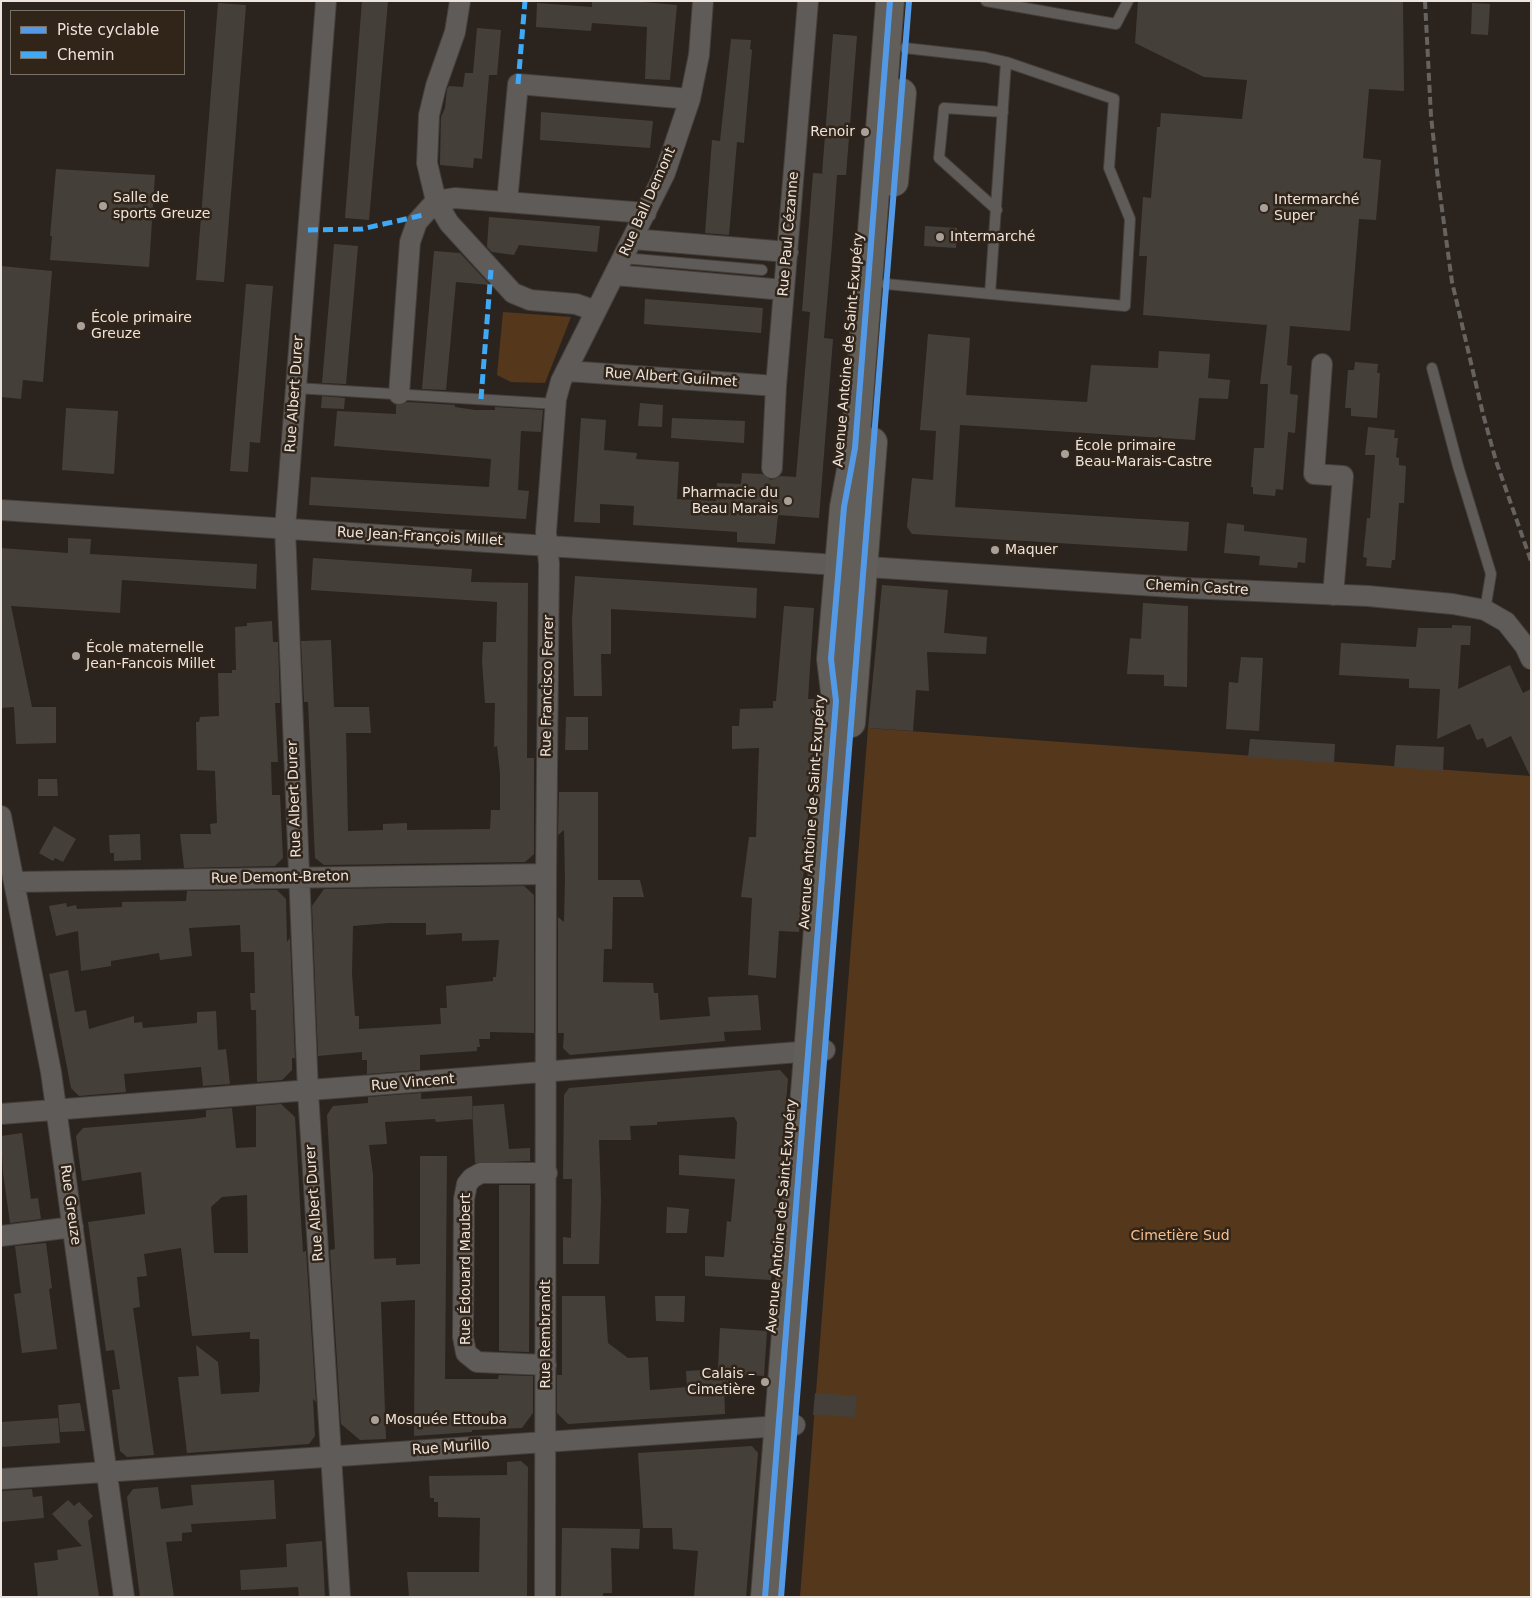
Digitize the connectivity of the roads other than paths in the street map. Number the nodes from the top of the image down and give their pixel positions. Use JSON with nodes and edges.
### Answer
{"nodes":[{"id":1,"x":326,"y":1,"type":"edge"},
{"id":2,"x":460,"y":1,"type":"edge"},
{"id":3,"x":703,"y":1,"type":"edge"},
{"id":4,"x":808,"y":1,"type":"edge"},
{"id":5,"x":890,"y":1,"type":"edge"},
{"id":6,"x":909,"y":1,"type":"edge"},
{"id":7,"x":986,"y":1,"type":"edge"},
{"id":8,"x":1128,"y":1,"type":"edge"},
{"id":9,"x":906,"y":48,"type":"junction"},
{"id":10,"x":1006,"y":62,"type":"junction"},
{"id":11,"x":690,"y":98,"type":"junction"},
{"id":12,"x":1003,"y":112,"type":"junction"},
{"id":13,"x":436,"y":201,"type":"junction"},
{"id":14,"x":507,"y":202,"type":"junction"},
{"id":15,"x":997,"y":210,"type":"junction"},
{"id":16,"x":646,"y":213,"type":"junction"},
{"id":17,"x":633,"y":239,"type":"junction"},
{"id":18,"x":788,"y":252,"type":"junction"},
{"id":19,"x":619,"y":267,"type":"junction"},
{"id":20,"x":762,"y":270,"type":"dead end"},
{"id":21,"x":886,"y":284,"type":"junction"},
{"id":22,"x":784,"y":290,"type":"junction"},
{"id":23,"x":990,"y":294,"type":"junction"},
{"id":24,"x":596,"y":311,"type":"junction"},
{"id":25,"x":1322,"y":364,"type":"dead end"},
{"id":26,"x":1432,"y":368,"type":"dead end"},
{"id":27,"x":567,"y":371,"type":"junction"},
{"id":28,"x":776,"y":386,"type":"junction"},
{"id":29,"x":296,"y":388,"type":"junction"},
{"id":30,"x":399,"y":394,"type":"junction"},
{"id":31,"x":556,"y":404,"type":"junction"},
{"id":32,"x":772,"y":468,"type":"dead end"},
{"id":33,"x":1,"y":510,"type":"edge"},
{"id":34,"x":285,"y":529,"type":"junction"},
{"id":35,"x":548,"y":544,"type":"junction"},
{"id":36,"x":851,"y":564,"type":"junction"},
{"id":37,"x":1333,"y":595,"type":"junction"},
{"id":38,"x":1485,"y":610,"type":"junction"},
{"id":39,"x":1531,"y":659,"type":"edge"},
{"id":40,"x":1,"y":816,"type":"edge"},
{"id":41,"x":546,"y":874,"type":"junction"},
{"id":42,"x":299,"y":878,"type":"junction"},
{"id":43,"x":15,"y":882,"type":"junction"},
{"id":44,"x":816,"y":1051,"type":"junction"},
{"id":45,"x":547,"y":1071,"type":"junction"},
{"id":46,"x":308,"y":1092,"type":"junction"},
{"id":47,"x":57,"y":1110,"type":"junction"},
{"id":48,"x":1,"y":1114,"type":"edge"},
{"id":49,"x":546,"y":1173,"type":"junction"},
{"id":50,"x":73,"y":1227,"type":"junction"},
{"id":51,"x":1,"y":1236,"type":"edge"},
{"id":52,"x":546,"y":1365,"type":"junction"},
{"id":53,"x":787,"y":1425,"type":"junction"},
{"id":54,"x":546,"y":1441,"type":"junction"},
{"id":55,"x":331,"y":1456,"type":"junction"},
{"id":56,"x":107,"y":1472,"type":"junction"},
{"id":57,"x":1,"y":1479,"type":"edge"},
{"id":58,"x":124,"y":1597,"type":"edge"},
{"id":59,"x":340,"y":1597,"type":"edge"},
{"id":60,"x":545,"y":1597,"type":"edge"},
{"id":61,"x":766,"y":1597,"type":"edge"},
{"id":62,"x":782,"y":1597,"type":"edge"}],
"edges":[{"from":1,"to":29,"type":"street","name":"Rue Albert Durer"},
{"from":2,"to":13,"type":"street"},
{"from":3,"to":11,"type":"street","name":"Rue Ball Demont"},
{"from":4,"to":18,"type":"street","name":"Rue Paul Cézanne"},
{"from":5,"to":36,"type":"main road","name":"Avenue Antoine de Saint-Exupéry"},
{"from":6,"to":9,"type":"main road","name":"Avenue Antoine de Saint-Exupéry"},
{"from":7,"to":8,"type":"lane"},
{"from":9,"to":10,"type":"lane"},
{"from":9,"to":21,"type":"main road","name":"Avenue Antoine de Saint-Exupéry"},
{"from":10,"to":12,"type":"lane"},
{"from":10,"to":23,"type":"lane"},
{"from":11,"to":14,"type":"street"},
{"from":11,"to":16,"type":"street","name":"Rue Ball Demont"},
{"from":12,"to":15,"type":"lane"},
{"from":12,"to":15,"type":"lane"},
{"from":13,"to":14,"type":"street"},
{"from":13,"to":24,"type":"street"},
{"from":13,"to":30,"type":"street"},
{"from":14,"to":16,"type":"street"},
{"from":15,"to":23,"type":"lane"},
{"from":16,"to":17,"type":"street","name":"Rue Ball Demont"},
{"from":17,"to":18,"type":"street"},
{"from":17,"to":19,"type":"street","name":"Rue Ball Demont"},
{"from":18,"to":22,"type":"street","name":"Rue Paul Cézanne"},
{"from":19,"to":20,"type":"lane"},
{"from":19,"to":22,"type":"street"},
{"from":19,"to":24,"type":"street","name":"Rue Ball Demont"},
{"from":21,"to":23,"type":"lane"},
{"from":21,"to":36,"type":"main road","name":"Avenue Antoine de Saint-Exupéry"},
{"from":22,"to":28,"type":"street","name":"Rue Paul Cézanne"},
{"from":24,"to":27,"type":"street","name":"Rue Francisco Ferrer"},
{"from":25,"to":37,"type":"street"},
{"from":26,"to":38,"type":"lane"},
{"from":27,"to":28,"type":"street","name":"Rue Albert Guilmet"},
{"from":27,"to":31,"type":"street","name":"Rue Francisco Ferrer"},
{"from":28,"to":32,"type":"street","name":"Rue Paul Cézanne"},
{"from":29,"to":30,"type":"lane"},
{"from":29,"to":34,"type":"street","name":"Rue Albert Durer"},
{"from":30,"to":31,"type":"lane"},
{"from":31,"to":35,"type":"street","name":"Rue Francisco Ferrer"},
{"from":33,"to":34,"type":"street","name":"Rue Jean-François Millet"},
{"from":34,"to":35,"type":"street","name":"Rue Jean-François Millet"},
{"from":34,"to":42,"type":"street","name":"Rue Albert Durer"},
{"from":35,"to":36,"type":"street","name":"Rue Jean-François Millet"},
{"from":35,"to":41,"type":"street","name":"Rue Francisco Ferrer"},
{"from":36,"to":37,"type":"street","name":"Chemin Castre"},
{"from":36,"to":44,"type":"main road","name":"Avenue Antoine de Saint-Exupéry"},
{"from":37,"to":38,"type":"street","name":"Chemin Castre"},
{"from":38,"to":39,"type":"street","name":"Chemin Castre"},
{"from":40,"to":43,"type":"street","name":"Rue Greuze"},
{"from":41,"to":42,"type":"street","name":"Rue Demont-Breton"},
{"from":41,"to":45,"type":"street","name":"Rue Francisco Ferrer"},
{"from":42,"to":43,"type":"street","name":"Rue Demont-Breton"},
{"from":42,"to":46,"type":"street","name":"Rue Albert Durer"},
{"from":43,"to":47,"type":"street","name":"Rue Greuze"},
{"from":44,"to":45,"type":"street","name":"Rue Vincent"},
{"from":44,"to":53,"type":"main road","name":"Avenue Antoine de Saint-Exupéry"},
{"from":45,"to":46,"type":"street","name":"Rue Vincent"},
{"from":45,"to":49,"type":"street","name":"Rue Rembrandt"},
{"from":46,"to":47,"type":"street","name":"Rue Vincent"},
{"from":46,"to":55,"type":"street","name":"Rue Albert Durer"},
{"from":47,"to":48,"type":"street","name":"Rue Vincent"},
{"from":47,"to":50,"type":"street","name":"Rue Greuze"},
{"from":49,"to":52,"type":"street","name":"Rue Rembrandt"},
{"from":49,"to":52,"type":"street","name":"Rue Édouard Maubert"},
{"from":50,"to":51,"type":"street"},
{"from":50,"to":56,"type":"street","name":"Rue Greuze"},
{"from":52,"to":54,"type":"street","name":"Rue Rembrandt"},
{"from":53,"to":54,"type":"street","name":"Rue Murillo"},
{"from":53,"to":61,"type":"main road","name":"Avenue Antoine de Saint-Exupéry"},
{"from":53,"to":62,"type":"main road","name":"Avenue Antoine de Saint-Exupéry"},
{"from":54,"to":55,"type":"street","name":"Rue Murillo"},
{"from":54,"to":60,"type":"street","name":"Rue Rembrandt"},
{"from":55,"to":56,"type":"street","name":"Rue Murillo"},
{"from":55,"to":59,"type":"street","name":"Rue Albert Durer"},
{"from":56,"to":57,"type":"street","name":"Rue Murillo"},
{"from":56,"to":58,"type":"street","name":"Rue Greuze"}]}
